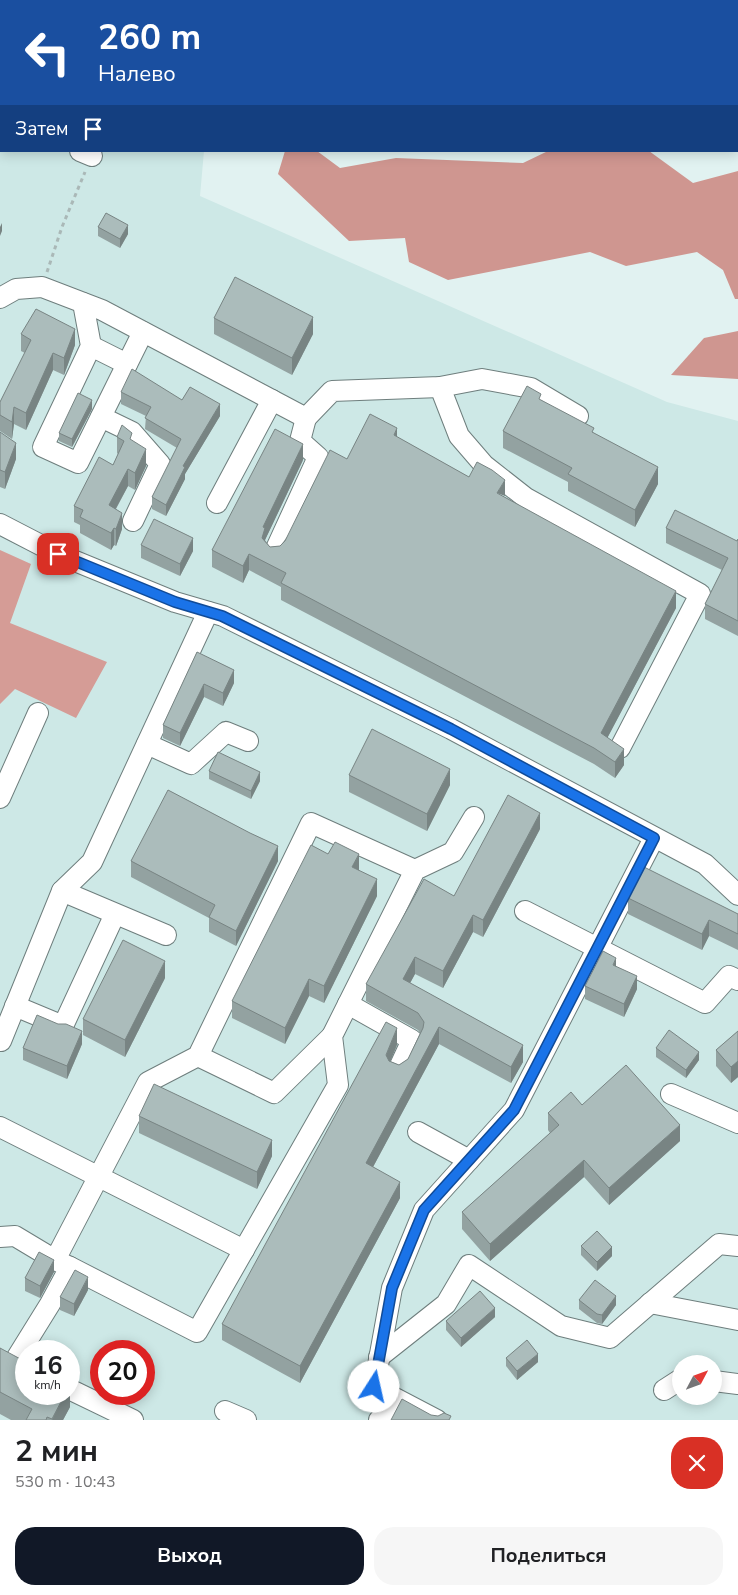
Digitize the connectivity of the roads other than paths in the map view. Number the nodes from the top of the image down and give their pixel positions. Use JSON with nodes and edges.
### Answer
{"nodes":[{"id":1,"x":0,"y":298,"type":"edge"},
{"id":2,"x":83,"y":303,"type":"junction"},
{"id":3,"x":144,"y":332,"type":"junction"},
{"id":4,"x":90,"y":346,"type":"junction"},
{"id":5,"x":127,"y":364,"type":"junction"},
{"id":6,"x":440,"y":388,"type":"junction"},
{"id":7,"x":272,"y":400,"type":"junction"},
{"id":8,"x":578,"y":416,"type":"dead end"},
{"id":9,"x":101,"y":417,"type":"junction"},
{"id":10,"x":306,"y":418,"type":"junction"},
{"id":11,"x":216,"y":503,"type":"dead end"},
{"id":12,"x":133,"y":521,"type":"dead end"},
{"id":13,"x":0,"y":524,"type":"edge"},
{"id":14,"x":274,"y":553,"type":"edge"},
{"id":15,"x":208,"y":612,"type":"junction"},
{"id":16,"x":38,"y":713,"type":"dead end"},
{"id":17,"x":248,"y":741,"type":"dead end"},
{"id":18,"x":147,"y":744,"type":"junction"},
{"id":19,"x":620,"y":748,"type":"edge"},
{"id":20,"x":0,"y":798,"type":"edge"},
{"id":21,"x":474,"y":817,"type":"dead end"},
{"id":22,"x":654,"y":838,"type":"junction"},
{"id":23,"x":415,"y":870,"type":"junction"},
{"id":24,"x":62,"y":892,"type":"junction"},
{"id":25,"x":738,"y":895,"type":"edge"},
{"id":26,"x":525,"y":911,"type":"dead end"},
{"id":27,"x":116,"y":914,"type":"junction"},
{"id":28,"x":166,"y":935,"type":"dead end"},
{"id":29,"x":597,"y":948,"type":"junction"},
{"id":30,"x":738,"y":980,"type":"edge"},
{"id":31,"x":348,"y":1004,"type":"junction"},
{"id":32,"x":15,"y":1006,"type":"junction"},
{"id":33,"x":332,"y":1036,"type":"junction"},
{"id":34,"x":1,"y":1041,"type":"edge"},
{"id":35,"x":198,"y":1056,"type":"junction"},
{"id":36,"x":398,"y":1070,"type":"edge"},
{"id":37,"x":671,"y":1094,"type":"dead end"},
{"id":38,"x":738,"y":1123,"type":"edge"},
{"id":39,"x":0,"y":1127,"type":"edge"},
{"id":40,"x":418,"y":1132,"type":"dead end"},
{"id":41,"x":469,"y":1160,"type":"junction"},
{"id":42,"x":98,"y":1177,"type":"junction"},
{"id":43,"x":0,"y":1237,"type":"edge"},
{"id":44,"x":738,"y":1246,"type":"edge"},
{"id":45,"x":244,"y":1250,"type":"junction"},
{"id":46,"x":62,"y":1263,"type":"junction"},
{"id":47,"x":650,"y":1303,"type":"junction"},
{"id":48,"x":738,"y":1320,"type":"edge"},
{"id":49,"x":380,"y":1357,"type":"junction"},
{"id":50,"x":13,"y":1362,"type":"edge"},
{"id":51,"x":722,"y":1382,"type":"edge"},
{"id":52,"x":738,"y":1384,"type":"edge"},
{"id":53,"x":672,"y":1385,"type":"edge"},
{"id":54,"x":664,"y":1390,"type":"dead end"},
{"id":55,"x":80,"y":1394,"type":"edge"},
{"id":56,"x":400,"y":1401,"type":"junction"},
{"id":57,"x":224,"y":1411,"type":"dead end"},
{"id":58,"x":133,"y":1420,"type":"edge"},
{"id":59,"x":246,"y":1420,"type":"edge"},
{"id":60,"x":379,"y":1420,"type":"edge"},
{"id":61,"x":436,"y":1420,"type":"edge"}],
"edges":[{"from":1,"to":2,"type":"lane"},
{"from":2,"to":3,"type":"lane"},
{"from":2,"to":4,"type":"lane"},
{"from":3,"to":5,"type":"lane"},
{"from":3,"to":7,"type":"lane"},
{"from":4,"to":5,"type":"lane"},
{"from":4,"to":9,"type":"lane"},
{"from":5,"to":9,"type":"lane"},
{"from":6,"to":8,"type":"lane"},
{"from":6,"to":10,"type":"lane"},
{"from":6,"to":19,"type":"lane"},
{"from":7,"to":10,"type":"lane"},
{"from":7,"to":11,"type":"lane"},
{"from":9,"to":12,"type":"lane"},
{"from":10,"to":14,"type":"lane"},
{"from":13,"to":15,"type":"lane"},
{"from":15,"to":18,"type":"lane"},
{"from":15,"to":22,"type":"lane"},
{"from":16,"to":20,"type":"lane"},
{"from":17,"to":18,"type":"lane"},
{"from":18,"to":24,"type":"lane"},
{"from":21,"to":23,"type":"lane"},
{"from":22,"to":25,"type":"lane"},
{"from":22,"to":29,"type":"lane"},
{"from":23,"to":31,"type":"lane"},
{"from":23,"to":35,"type":"lane"},
{"from":24,"to":27,"type":"lane"},
{"from":24,"to":32,"type":"lane"},
{"from":26,"to":29,"type":"lane"},
{"from":27,"to":28,"type":"lane"},
{"from":27,"to":32,"type":"lane"},
{"from":29,"to":30,"type":"lane"},
{"from":29,"to":41,"type":"lane"},
{"from":31,"to":33,"type":"lane"},
{"from":31,"to":36,"type":"lane"},
{"from":32,"to":34,"type":"lane"},
{"from":33,"to":35,"type":"lane"},
{"from":33,"to":45,"type":"lane"},
{"from":35,"to":42,"type":"lane"},
{"from":37,"to":38,"type":"lane"},
{"from":39,"to":42,"type":"lane"},
{"from":40,"to":41,"type":"lane"},
{"from":41,"to":49,"type":"lane"},
{"from":42,"to":45,"type":"lane"},
{"from":42,"to":46,"type":"lane"},
{"from":43,"to":46,"type":"lane"},
{"from":44,"to":47,"type":"lane"},
{"from":45,"to":46,"type":"lane"},
{"from":46,"to":50,"type":"lane"},
{"from":47,"to":48,"type":"lane"},
{"from":47,"to":49,"type":"lane"},
{"from":49,"to":56,"type":"lane"},
{"from":51,"to":52,"type":"lane"},
{"from":53,"to":54,"type":"lane"},
{"from":55,"to":58,"type":"lane"},
{"from":56,"to":60,"type":"lane"},
{"from":56,"to":61,"type":"lane"},
{"from":57,"to":59,"type":"lane"}]}
